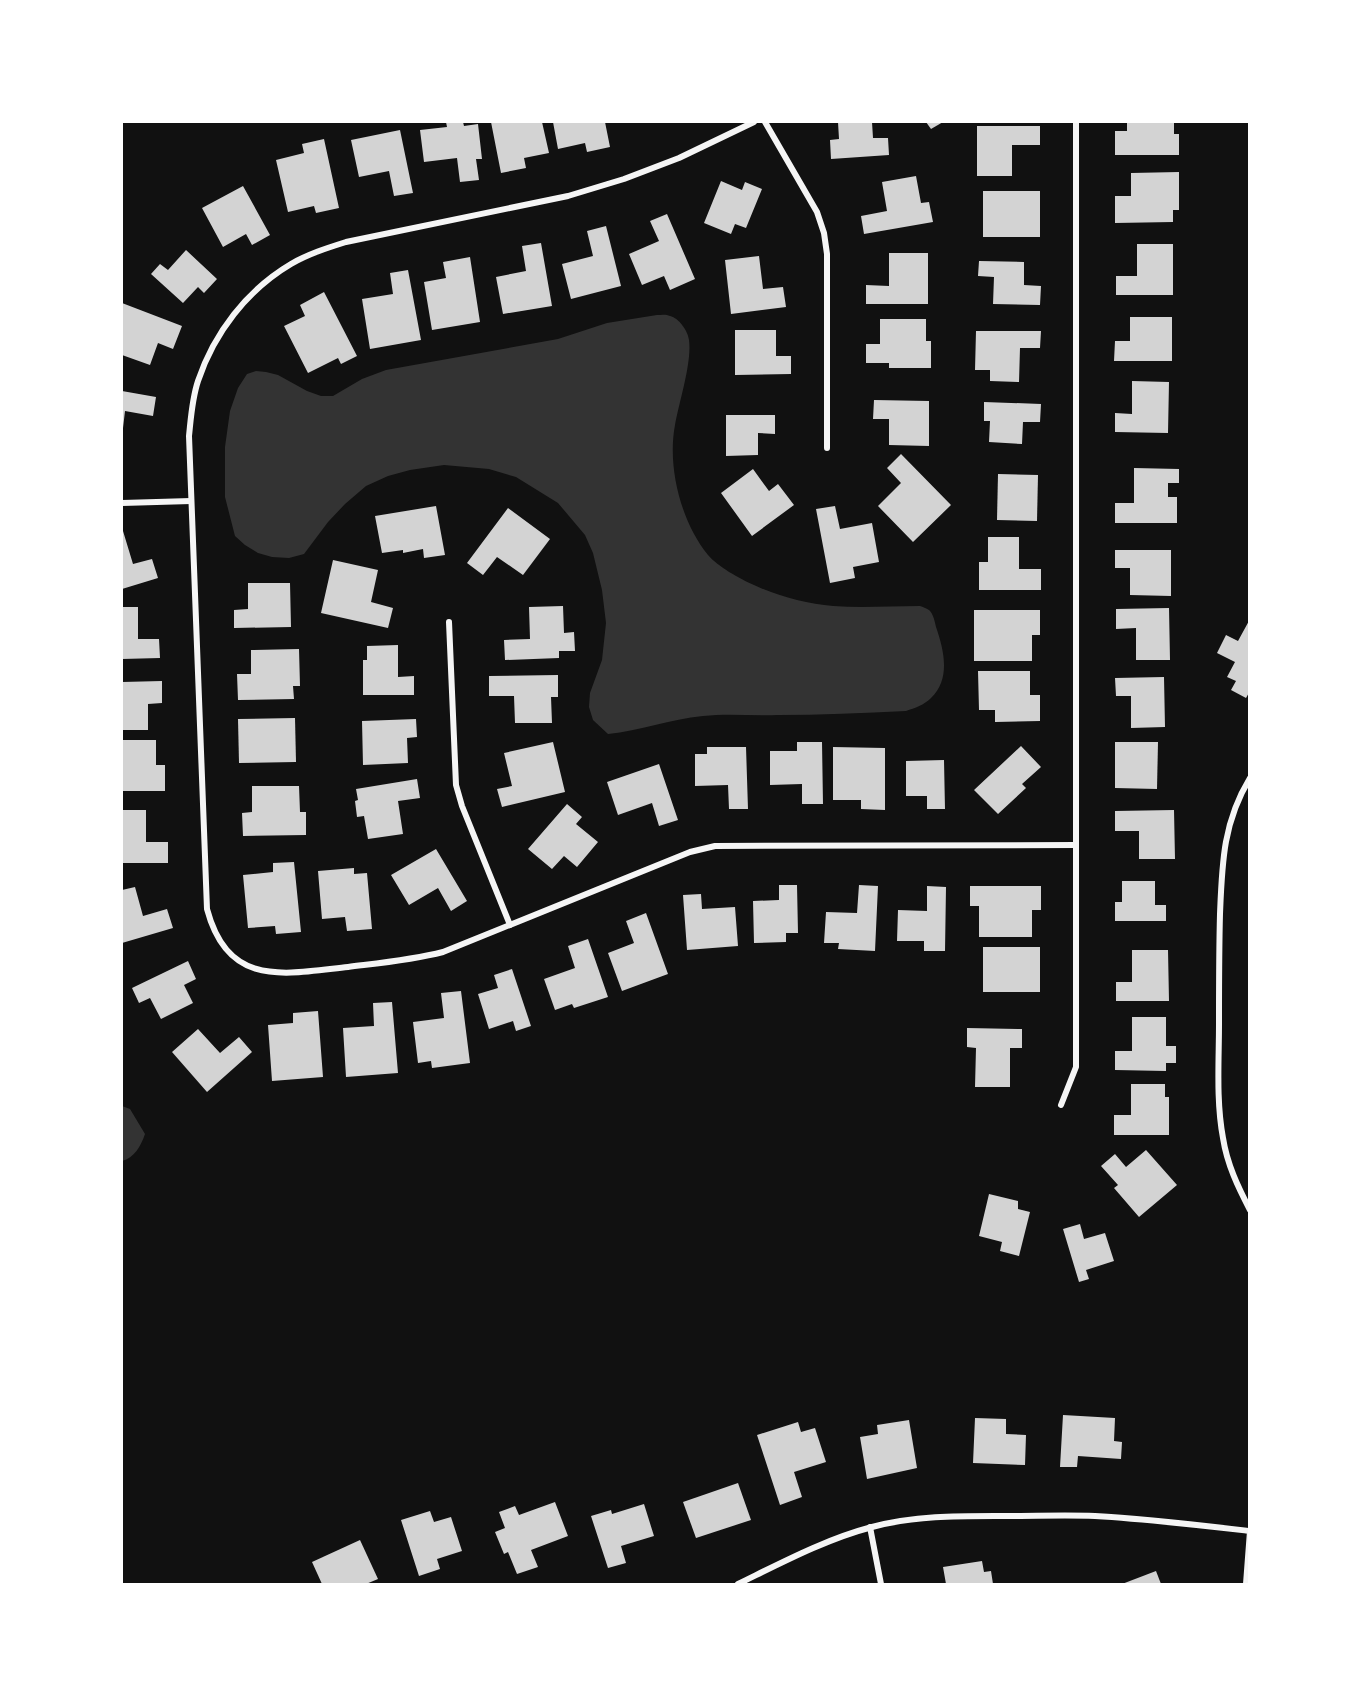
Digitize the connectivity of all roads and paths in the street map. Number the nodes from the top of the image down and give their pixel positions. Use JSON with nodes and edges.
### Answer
{"nodes":[{"id":1,"x":754,"y":122,"type":"edge"},
{"id":2,"x":765,"y":122,"type":"edge"},
{"id":3,"x":1076,"y":122,"type":"edge"},
{"id":4,"x":827,"y":448,"type":"dead end"},
{"id":5,"x":190,"y":501,"type":"junction"},
{"id":6,"x":122,"y":503,"type":"edge"},
{"id":7,"x":449,"y":622,"type":"dead end"},
{"id":8,"x":1250,"y":778,"type":"edge"},
{"id":9,"x":1076,"y":845,"type":"junction"},
{"id":10,"x":510,"y":925,"type":"junction"},
{"id":11,"x":1061,"y":1105,"type":"dead end"},
{"id":12,"x":1250,"y":1210,"type":"edge"},
{"id":13,"x":870,"y":1527,"type":"junction"},
{"id":14,"x":1250,"y":1531,"type":"edge"},
{"id":15,"x":738,"y":1584,"type":"edge"},
{"id":16,"x":881,"y":1584,"type":"edge"},
{"id":17,"x":1246,"y":1584,"type":"edge"}],
"edges":[{"from":1,"to":5,"type":"street"},
{"from":2,"to":4,"type":"street"},
{"from":3,"to":9,"type":"street"},
{"from":5,"to":6,"type":"street"},
{"from":5,"to":10,"type":"street"},
{"from":7,"to":10,"type":"street"},
{"from":8,"to":12,"type":"street"},
{"from":9,"to":10,"type":"street"},
{"from":9,"to":11,"type":"street"},
{"from":13,"to":14,"type":"street"},
{"from":13,"to":15,"type":"street"},
{"from":13,"to":16,"type":"street"},
{"from":14,"to":17,"type":"street"}]}
